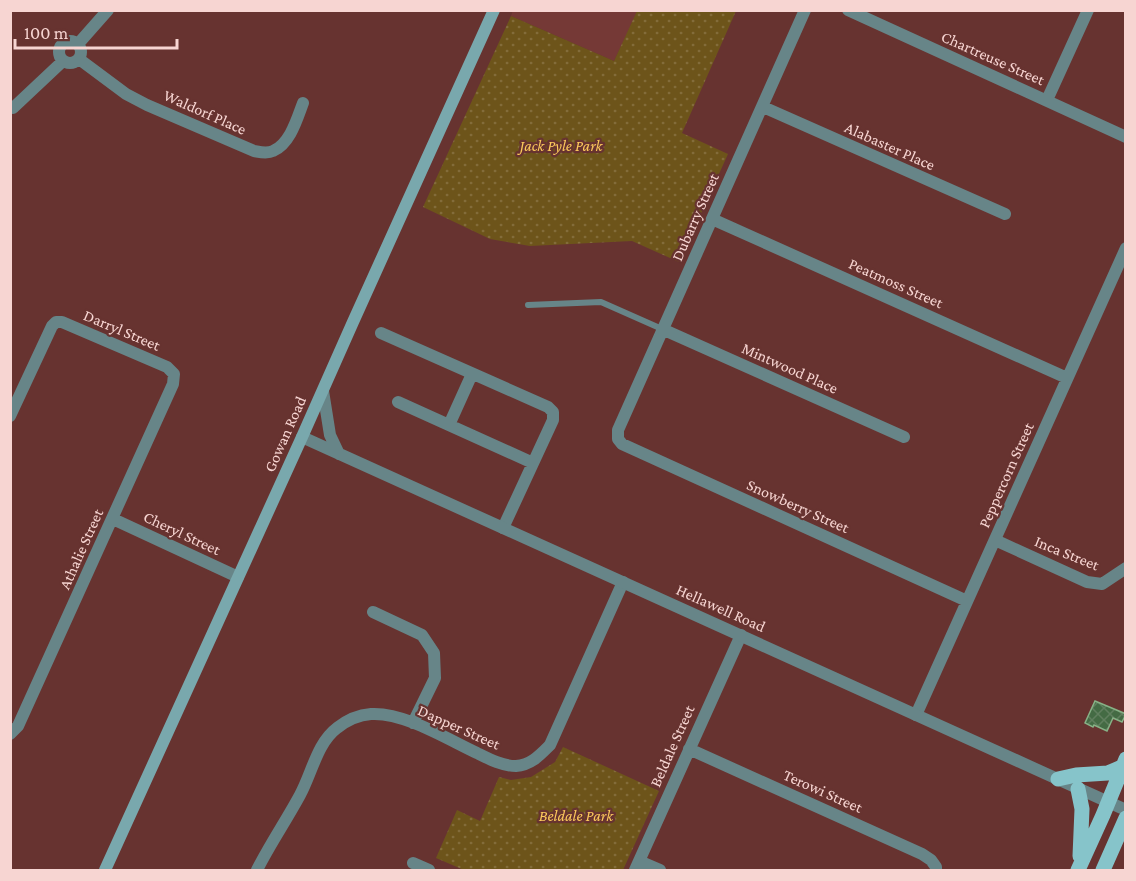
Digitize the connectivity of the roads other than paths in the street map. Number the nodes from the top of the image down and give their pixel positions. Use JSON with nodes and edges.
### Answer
{"nodes":[{"id":1,"x":108,"y":10,"type":"edge"},
{"id":2,"x":494,"y":10,"type":"edge"},
{"id":3,"x":805,"y":10,"type":"edge"},
{"id":4,"x":848,"y":10,"type":"edge"},
{"id":5,"x":1088,"y":10,"type":"edge"},
{"id":6,"x":78,"y":44,"type":"junction"},
{"id":7,"x":79,"y":59,"type":"junction"},
{"id":8,"x":63,"y":61,"type":"junction"},
{"id":9,"x":1047,"y":100,"type":"junction"},
{"id":10,"x":303,"y":103,"type":"dead end"},
{"id":11,"x":763,"y":107,"type":"junction"},
{"id":12,"x":13,"y":108,"type":"dead end"},
{"id":13,"x":1125,"y":136,"type":"edge"},
{"id":14,"x":1005,"y":214,"type":"dead end"},
{"id":15,"x":712,"y":219,"type":"junction"},
{"id":16,"x":1125,"y":248,"type":"edge"},
{"id":17,"x":528,"y":305,"type":"dead end"},
{"id":18,"x":662,"y":329,"type":"junction"},
{"id":19,"x":381,"y":333,"type":"dead end"},
{"id":20,"x":174,"y":374,"type":"joint"},
{"id":21,"x":472,"y":374,"type":"junction"},
{"id":22,"x":1067,"y":378,"type":"junction"},
{"id":23,"x":323,"y":391,"type":"junction"},
{"id":24,"x":398,"y":402,"type":"dead end"},
{"id":25,"x":10,"y":416,"type":"edge"},
{"id":26,"x":449,"y":425,"type":"junction"},
{"id":27,"x":302,"y":437,"type":"junction"},
{"id":28,"x":904,"y":437,"type":"dead end"},
{"id":29,"x":618,"y":439,"type":"joint"},
{"id":30,"x":339,"y":454,"type":"junction"},
{"id":31,"x":534,"y":463,"type":"junction"},
{"id":32,"x":113,"y":519,"type":"junction"},
{"id":33,"x":503,"y":528,"type":"junction"},
{"id":34,"x":995,"y":540,"type":"junction"},
{"id":35,"x":1125,"y":568,"type":"edge"},
{"id":36,"x":238,"y":577,"type":"junction"},
{"id":37,"x":623,"y":582,"type":"junction"},
{"id":38,"x":967,"y":601,"type":"junction"},
{"id":39,"x":373,"y":612,"type":"dead end"},
{"id":40,"x":741,"y":635,"type":"junction"},
{"id":41,"x":916,"y":715,"type":"junction"},
{"id":42,"x":413,"y":723,"type":"junction"},
{"id":43,"x":10,"y":734,"type":"edge"},
{"id":44,"x":689,"y":749,"type":"junction"},
{"id":45,"x":1124,"y":763,"type":"edge"},
{"id":46,"x":1058,"y":779,"type":"junction"},
{"id":47,"x":1078,"y":789,"type":"junction"},
{"id":48,"x":1108,"y":802,"type":"junction"},
{"id":49,"x":1125,"y":810,"type":"edge"},
{"id":50,"x":1125,"y":818,"type":"edge"},
{"id":51,"x":1125,"y":840,"type":"edge"},
{"id":52,"x":413,"y":863,"type":"dead end"},
{"id":53,"x":1105,"y":865,"type":"edge"},
{"id":54,"x":637,"y":866,"type":"edge"},
{"id":55,"x":1078,"y":869,"type":"edge"},
{"id":56,"x":105,"y":870,"type":"edge"},
{"id":57,"x":257,"y":870,"type":"edge"},
{"id":58,"x":429,"y":870,"type":"edge"},
{"id":59,"x":660,"y":870,"type":"edge"},
{"id":60,"x":936,"y":870,"type":"edge"}],
"edges":[{"from":1,"to":6,"type":"street"},
{"from":2,"to":23,"type":"main road","name":"Gowan Road"},
{"from":3,"to":11,"type":"street","name":"Dubarry Street"},
{"from":4,"to":9,"type":"street","name":"Chartreuse Street"},
{"from":5,"to":9,"type":"street"},
{"from":6,"to":7,"type":"street"},
{"from":6,"to":8,"type":"street"},
{"from":7,"to":8,"type":"street"},
{"from":7,"to":10,"type":"street","name":"Waldorf Place"},
{"from":8,"to":12,"type":"street"},
{"from":9,"to":13,"type":"street","name":"Chartreuse Street"},
{"from":11,"to":14,"type":"street","name":"Alabaster Place"},
{"from":11,"to":15,"type":"street","name":"Dubarry Street"},
{"from":15,"to":18,"type":"street","name":"Dubarry Street"},
{"from":15,"to":22,"type":"street","name":"Peatmoss Street"},
{"from":16,"to":22,"type":"street","name":"Peppercorn Street"},
{"from":17,"to":18,"type":"lane"},
{"from":18,"to":28,"type":"street","name":"Mintwood Place"},
{"from":18,"to":29,"type":"street","name":"Dubarry Street"},
{"from":19,"to":21,"type":"street"},
{"from":20,"to":25,"type":"street","name":"Darryl Street"},
{"from":20,"to":32,"type":"street","name":"Athalie Street"},
{"from":21,"to":26,"type":"street"},
{"from":21,"to":31,"type":"street"},
{"from":22,"to":34,"type":"street","name":"Peppercorn Street"},
{"from":23,"to":27,"type":"main road","name":"Gowan Road"},
{"from":23,"to":30,"type":"street"},
{"from":24,"to":26,"type":"street"},
{"from":26,"to":31,"type":"street"},
{"from":27,"to":30,"type":"street","name":"Hellawell Road"},
{"from":27,"to":36,"type":"main road","name":"Gowan Road"},
{"from":29,"to":38,"type":"street","name":"Snowberry Street"},
{"from":30,"to":33,"type":"street","name":"Hellawell Road"},
{"from":31,"to":33,"type":"street"},
{"from":32,"to":36,"type":"street","name":"Cheryl Street"},
{"from":32,"to":43,"type":"street","name":"Athalie Street"},
{"from":33,"to":37,"type":"street","name":"Hellawell Road"},
{"from":34,"to":35,"type":"street","name":"Inca Street"},
{"from":34,"to":38,"type":"street","name":"Peppercorn Street"},
{"from":36,"to":56,"type":"main road","name":"Gowan Road"},
{"from":37,"to":40,"type":"street","name":"Hellawell Road"},
{"from":37,"to":42,"type":"street","name":"Dapper Street"},
{"from":38,"to":41,"type":"street","name":"Peppercorn Street"},
{"from":39,"to":42,"type":"street"},
{"from":40,"to":41,"type":"street","name":"Hellawell Road"},
{"from":40,"to":44,"type":"street","name":"Beldale Street"},
{"from":41,"to":46,"type":"street","name":"Hellawell Road"},
{"from":42,"to":57,"type":"street","name":"Dapper Street"},
{"from":44,"to":54,"type":"street","name":"Beldale Street"},
{"from":44,"to":60,"type":"street","name":"Terowi Street"},
{"from":45,"to":46,"type":"main road"},
{"from":45,"to":48,"type":"main road"},
{"from":46,"to":47,"type":"street","name":"Hellawell Road"},
{"from":47,"to":48,"type":"street","name":"Hellawell Road"},
{"from":47,"to":55,"type":"main road"},
{"from":48,"to":49,"type":"street","name":"Hellawell Road"},
{"from":48,"to":55,"type":"main road"},
{"from":50,"to":53,"type":"main road"},
{"from":51,"to":53,"type":"main road"},
{"from":52,"to":58,"type":"street"},
{"from":54,"to":59,"type":"street"}]}
